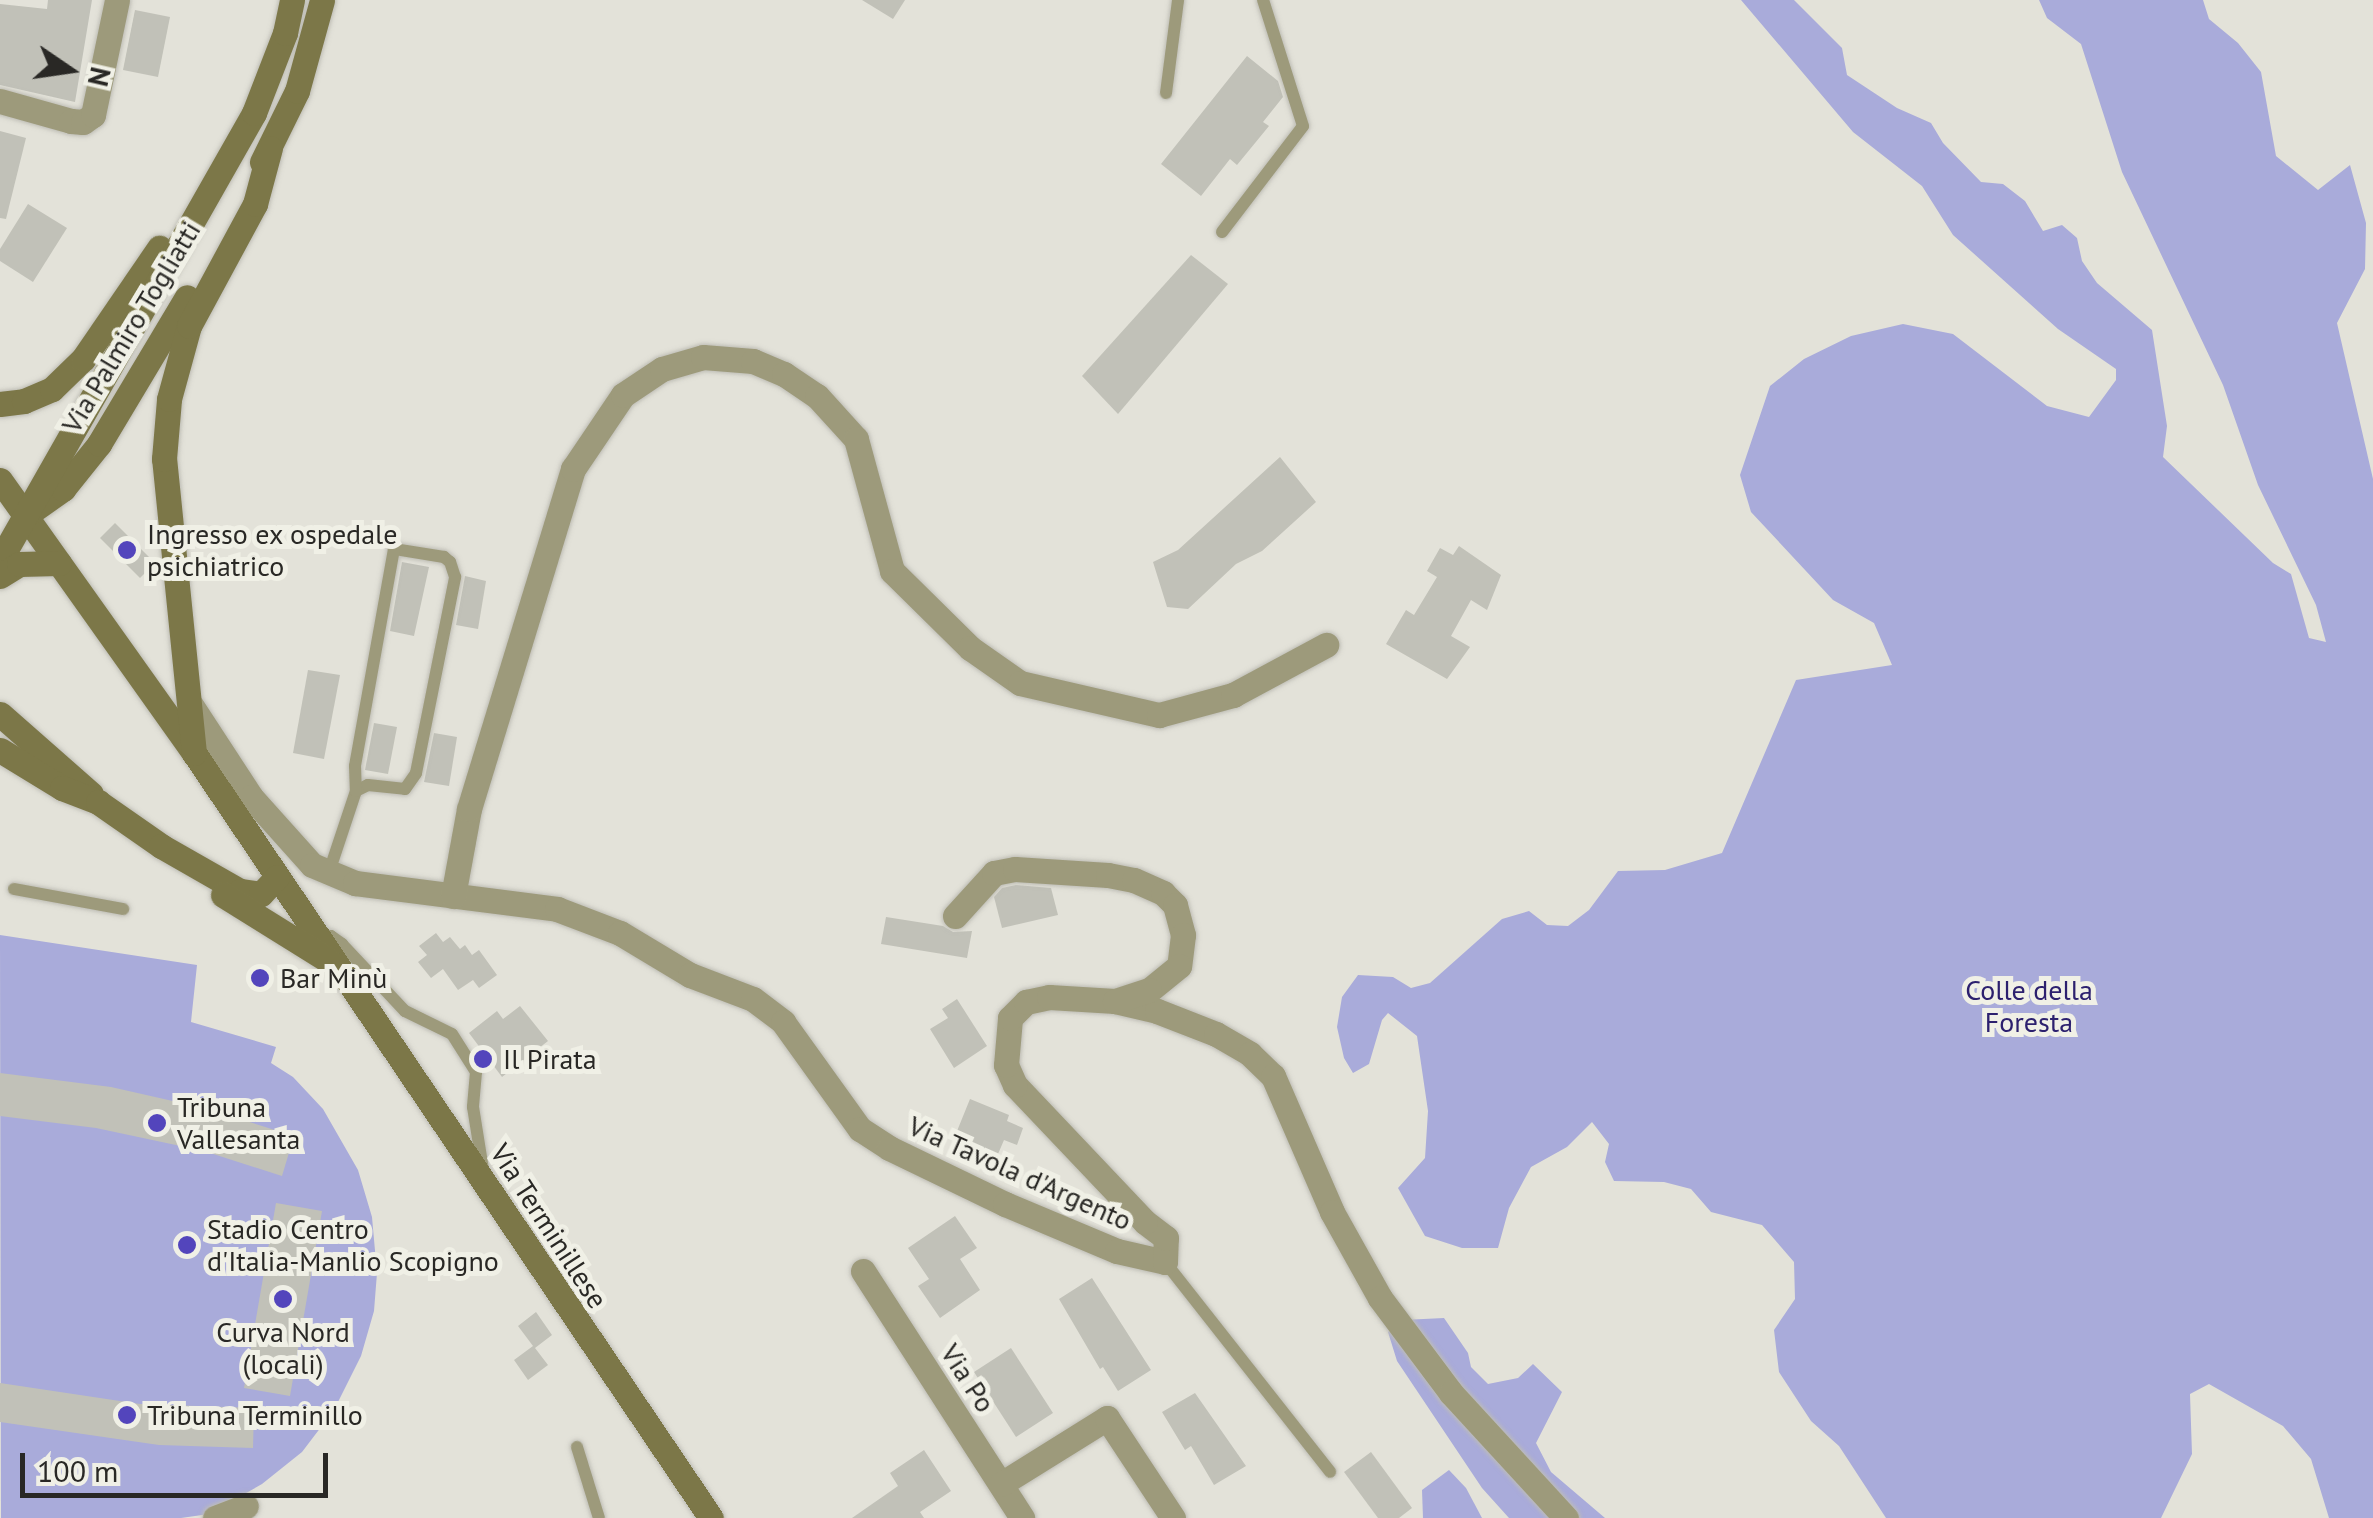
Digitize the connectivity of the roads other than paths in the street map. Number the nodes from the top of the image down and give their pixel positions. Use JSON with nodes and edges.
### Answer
{"nodes":[{"id":1,"x":117,"y":0,"type":"edge"},
{"id":2,"x":292,"y":0,"type":"edge"},
{"id":3,"x":322,"y":0,"type":"edge"},
{"id":4,"x":1178,"y":0,"type":"edge"},
{"id":5,"x":1262,"y":0,"type":"edge"},
{"id":6,"x":1166,"y":93,"type":"dead end"},
{"id":7,"x":0,"y":100,"type":"edge"},
{"id":8,"x":254,"y":113,"type":"junction"},
{"id":9,"x":270,"y":148,"type":"junction"},
{"id":10,"x":1222,"y":232,"type":"dead end"},
{"id":11,"x":0,"y":404,"type":"edge"},
{"id":12,"x":0,"y":480,"type":"edge"},
{"id":13,"x":25,"y":515,"type":"junction"},
{"id":14,"x":0,"y":560,"type":"edge"},
{"id":15,"x":59,"y":564,"type":"junction"},
{"id":16,"x":0,"y":576,"type":"edge"},
{"id":17,"x":1326,"y":645,"type":"dead end"},
{"id":18,"x":191,"y":705,"type":"junction"},
{"id":19,"x":0,"y":714,"type":"edge"},
{"id":20,"x":0,"y":750,"type":"edge"},
{"id":21,"x":194,"y":753,"type":"junction"},
{"id":22,"x":356,"y":791,"type":"junction"},
{"id":23,"x":98,"y":802,"type":"junction"},
{"id":24,"x":161,"y":846,"type":"junction"},
{"id":25,"x":329,"y":872,"type":"junction"},
{"id":26,"x":277,"y":877,"type":"junction"},
{"id":27,"x":14,"y":889,"type":"dead end"},
{"id":28,"x":453,"y":896,"type":"junction"},
{"id":29,"x":123,"y":909,"type":"dead end"},
{"id":30,"x":955,"y":916,"type":"dead end"},
{"id":31,"x":320,"y":941,"type":"junction"},
{"id":32,"x":337,"y":966,"type":"junction"},
{"id":33,"x":1115,"y":1002,"type":"junction"},
{"id":34,"x":483,"y":1178,"type":"junction"},
{"id":35,"x":1164,"y":1262,"type":"junction"},
{"id":36,"x":863,"y":1271,"type":"dead end"},
{"id":37,"x":577,"y":1447,"type":"dead end"},
{"id":38,"x":1330,"y":1472,"type":"dead end"},
{"id":39,"x":1001,"y":1484,"type":"junction"},
{"id":40,"x":246,"y":1506,"type":"dead end"},
{"id":41,"x":216,"y":1518,"type":"edge"},
{"id":42,"x":599,"y":1518,"type":"edge"},
{"id":43,"x":711,"y":1518,"type":"edge"},
{"id":44,"x":1022,"y":1518,"type":"edge"},
{"id":45,"x":1173,"y":1518,"type":"edge"},
{"id":46,"x":1566,"y":1518,"type":"edge"}],
"edges":[{"from":1,"to":7,"type":"street"},
{"from":2,"to":8,"type":"street","name":"Via Palmiro Togliatti"},
{"from":3,"to":9,"type":"street","name":"Via Palmiro Togliatti"},
{"from":4,"to":6,"type":"lane"},
{"from":5,"to":10,"type":"lane"},
{"from":8,"to":11,"type":"street"},
{"from":8,"to":13,"type":"street","name":"Via Palmiro Togliatti"},
{"from":9,"to":13,"type":"street","name":"Via Palmiro Togliatti"},
{"from":9,"to":18,"type":"street"},
{"from":12,"to":13,"type":"street"},
{"from":13,"to":14,"type":"street"},
{"from":13,"to":15,"type":"street","name":"Via Terminillese"},
{"from":15,"to":16,"type":"street"},
{"from":15,"to":21,"type":"street","name":"Via Terminillese"},
{"from":17,"to":28,"type":"street"},
{"from":18,"to":21,"type":"street"},
{"from":18,"to":25,"type":"street","name":"Via Tavola d'Argento"},
{"from":19,"to":23,"type":"street"},
{"from":20,"to":23,"type":"street"},
{"from":21,"to":26,"type":"street","name":"Via Terminillese"},
{"from":22,"to":22,"type":"lane"},
{"from":22,"to":25,"type":"lane"},
{"from":23,"to":24,"type":"street"},
{"from":24,"to":26,"type":"street"},
{"from":24,"to":32,"type":"street"},
{"from":25,"to":28,"type":"street","name":"Via Tavola d'Argento"},
{"from":26,"to":31,"type":"street","name":"Via Terminillese"},
{"from":27,"to":29,"type":"lane"},
{"from":28,"to":35,"type":"street","name":"Via Tavola d'Argento"},
{"from":30,"to":33,"type":"street"},
{"from":31,"to":32,"type":"street","name":"Via Terminillese"},
{"from":31,"to":34,"type":"lane"},
{"from":32,"to":34,"type":"street","name":"Via Terminillese"},
{"from":33,"to":35,"type":"street","name":"Via Tavola d'Argento"},
{"from":33,"to":46,"type":"street","name":"Via Tavola d'Argento"},
{"from":34,"to":43,"type":"street","name":"Via Terminillese"},
{"from":35,"to":38,"type":"lane"},
{"from":36,"to":39,"type":"street","name":"Via Po"},
{"from":37,"to":42,"type":"lane"},
{"from":39,"to":44,"type":"street","name":"Via Po"},
{"from":39,"to":45,"type":"street"},
{"from":40,"to":41,"type":"street"}]}
